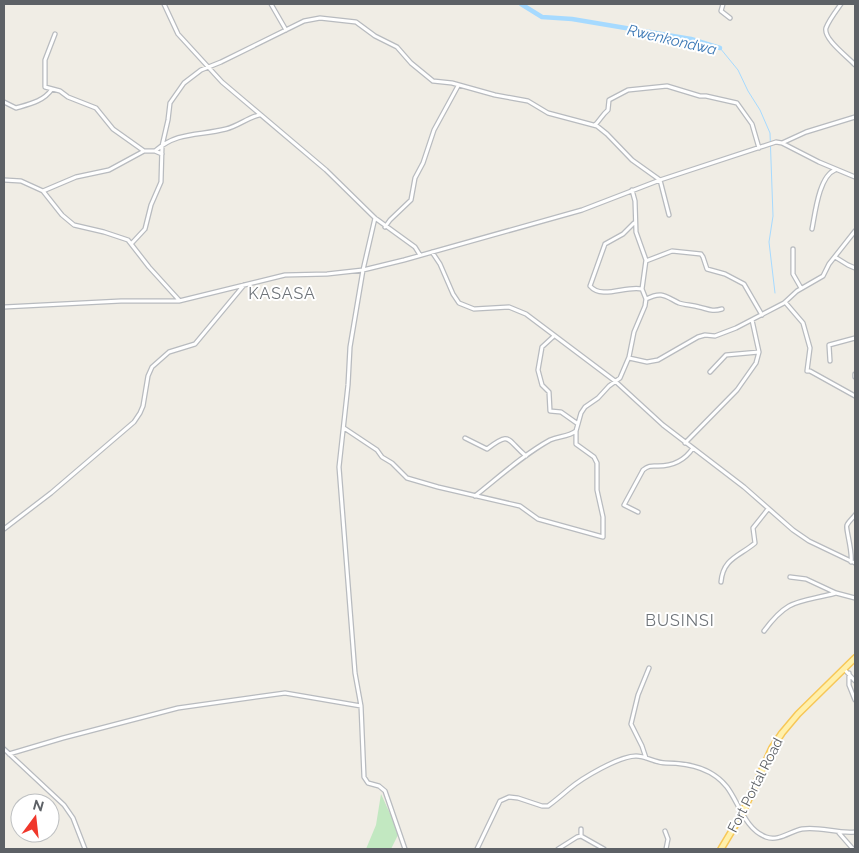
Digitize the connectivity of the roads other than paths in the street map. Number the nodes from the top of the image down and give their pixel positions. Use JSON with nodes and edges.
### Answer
{"nodes":[{"id":1,"x":164,"y":4,"type":"edge"},
{"id":2,"x":271,"y":4,"type":"edge"},
{"id":3,"x":723,"y":4,"type":"edge"},
{"id":4,"x":841,"y":4,"type":"edge"},
{"id":5,"x":730,"y":18,"type":"dead end"},
{"id":6,"x":286,"y":30,"type":"junction"},
{"id":7,"x":55,"y":34,"type":"dead end"},
{"id":8,"x":855,"y":65,"type":"edge"},
{"id":9,"x":208,"y":68,"type":"junction"},
{"id":10,"x":458,"y":86,"type":"junction"},
{"id":11,"x":52,"y":89,"type":"junction"},
{"id":12,"x":4,"y":102,"type":"edge"},
{"id":13,"x":260,"y":115,"type":"junction"},
{"id":14,"x":855,"y":117,"type":"edge"},
{"id":15,"x":599,"y":120,"type":"junction"},
{"id":16,"x":594,"y":126,"type":"junction"},
{"id":17,"x":600,"y":128,"type":"junction"},
{"id":18,"x":782,"y":143,"type":"junction"},
{"id":19,"x":162,"y":146,"type":"junction"},
{"id":20,"x":759,"y":148,"type":"junction"},
{"id":21,"x":144,"y":151,"type":"junction"},
{"id":22,"x":155,"y":151,"type":"junction"},
{"id":23,"x":162,"y":154,"type":"junction"},
{"id":24,"x":835,"y":170,"type":"junction"},
{"id":25,"x":855,"y":176,"type":"edge"},
{"id":26,"x":4,"y":180,"type":"edge"},
{"id":27,"x":660,"y":180,"type":"junction"},
{"id":28,"x":632,"y":190,"type":"junction"},
{"id":29,"x":43,"y":191,"type":"junction"},
{"id":30,"x":669,"y":215,"type":"dead end"},
{"id":31,"x":375,"y":218,"type":"junction"},
{"id":32,"x":634,"y":223,"type":"junction"},
{"id":33,"x":385,"y":227,"type":"junction"},
{"id":34,"x":812,"y":229,"type":"dead end"},
{"id":35,"x":855,"y":231,"type":"edge"},
{"id":36,"x":132,"y":243,"type":"junction"},
{"id":37,"x":793,"y":249,"type":"dead end"},
{"id":38,"x":432,"y":252,"type":"junction"},
{"id":39,"x":420,"y":255,"type":"junction"},
{"id":40,"x":835,"y":257,"type":"junction"},
{"id":41,"x":646,"y":261,"type":"junction"},
{"id":42,"x":855,"y":268,"type":"edge"},
{"id":43,"x":363,"y":270,"type":"junction"},
{"id":44,"x":245,"y":285,"type":"junction"},
{"id":45,"x":801,"y":288,"type":"junction"},
{"id":46,"x":642,"y":289,"type":"junction"},
{"id":47,"x":646,"y":298,"type":"junction"},
{"id":48,"x":179,"y":301,"type":"junction"},
{"id":49,"x":785,"y":302,"type":"junction"},
{"id":50,"x":4,"y":307,"type":"edge"},
{"id":51,"x":722,"y":309,"type":"dead end"},
{"id":52,"x":762,"y":315,"type":"junction"},
{"id":53,"x":752,"y":320,"type":"junction"},
{"id":54,"x":554,"y":336,"type":"junction"},
{"id":55,"x":855,"y":338,"type":"edge"},
{"id":56,"x":758,"y":352,"type":"junction"},
{"id":57,"x":629,"y":358,"type":"junction"},
{"id":58,"x":830,"y":361,"type":"dead end"},
{"id":59,"x":710,"y":372,"type":"dead end"},
{"id":60,"x":614,"y":381,"type":"junction"},
{"id":61,"x":855,"y":396,"type":"edge"},
{"id":62,"x":578,"y":424,"type":"junction"},
{"id":63,"x":344,"y":428,"type":"junction"},
{"id":64,"x":576,"y":431,"type":"junction"},
{"id":65,"x":465,"y":438,"type":"dead end"},
{"id":66,"x":685,"y":443,"type":"junction"},
{"id":67,"x":693,"y":448,"type":"junction"},
{"id":68,"x":526,"y":456,"type":"junction"},
{"id":69,"x":474,"y":496,"type":"junction"},
{"id":70,"x":768,"y":509,"type":"junction"},
{"id":71,"x":638,"y":512,"type":"dead end"},
{"id":72,"x":855,"y":515,"type":"edge"},
{"id":73,"x":4,"y":528,"type":"edge"},
{"id":74,"x":853,"y":562,"type":"edge"},
{"id":75,"x":790,"y":577,"type":"dead end"},
{"id":76,"x":722,"y":582,"type":"dead end"},
{"id":77,"x":836,"y":593,"type":"junction"},
{"id":78,"x":855,"y":598,"type":"edge"},
{"id":79,"x":764,"y":631,"type":"dead end"},
{"id":80,"x":855,"y":658,"type":"edge"},
{"id":81,"x":649,"y":668,"type":"dead end"},
{"id":82,"x":846,"y":671,"type":"junction"},
{"id":83,"x":855,"y":681,"type":"edge"},
{"id":84,"x":855,"y":700,"type":"edge"},
{"id":85,"x":361,"y":706,"type":"junction"},
{"id":86,"x":642,"y":746,"type":"junction"},
{"id":87,"x":4,"y":749,"type":"edge"},
{"id":88,"x":9,"y":754,"type":"junction"},
{"id":89,"x":636,"y":756,"type":"junction"},
{"id":90,"x":646,"y":758,"type":"junction"},
{"id":91,"x":742,"y":814,"type":"junction"},
{"id":92,"x":581,"y":829,"type":"dead end"},
{"id":93,"x":665,"y":831,"type":"dead end"},
{"id":94,"x":837,"y":832,"type":"junction"},
{"id":95,"x":855,"y":832,"type":"edge"},
{"id":96,"x":581,"y":836,"type":"junction"},
{"id":97,"x":85,"y":849,"type":"edge"},
{"id":98,"x":406,"y":849,"type":"edge"},
{"id":99,"x":477,"y":849,"type":"edge"},
{"id":100,"x":558,"y":849,"type":"edge"},
{"id":101,"x":604,"y":849,"type":"edge"},
{"id":102,"x":666,"y":849,"type":"edge"},
{"id":103,"x":721,"y":849,"type":"edge"},
{"id":104,"x":853,"y":849,"type":"edge"}],
"edges":[{"from":1,"to":9,"type":"street"},
{"from":2,"to":6,"type":"street"},
{"from":3,"to":5,"type":"street"},
{"from":4,"to":8,"type":"street"},
{"from":6,"to":9,"type":"street"},
{"from":6,"to":10,"type":"street"},
{"from":7,"to":11,"type":"street"},
{"from":9,"to":13,"type":"street"},
{"from":9,"to":19,"type":"street"},
{"from":10,"to":16,"type":"street"},
{"from":10,"to":33,"type":"street"},
{"from":11,"to":12,"type":"street"},
{"from":11,"to":21,"type":"street"},
{"from":13,"to":19,"type":"street"},
{"from":13,"to":31,"type":"street"},
{"from":14,"to":18,"type":"street"},
{"from":15,"to":16,"type":"street"},
{"from":15,"to":17,"type":"street"},
{"from":15,"to":20,"type":"street"},
{"from":16,"to":17,"type":"street"},
{"from":17,"to":27,"type":"street"},
{"from":18,"to":20,"type":"street"},
{"from":18,"to":24,"type":"street"},
{"from":19,"to":22,"type":"street"},
{"from":19,"to":23,"type":"street"},
{"from":20,"to":27,"type":"street"},
{"from":21,"to":22,"type":"street"},
{"from":21,"to":29,"type":"street"},
{"from":22,"to":23,"type":"street"},
{"from":23,"to":36,"type":"street"},
{"from":24,"to":25,"type":"street"},
{"from":24,"to":34,"type":"street"},
{"from":26,"to":29,"type":"street"},
{"from":27,"to":28,"type":"street"},
{"from":27,"to":30,"type":"street"},
{"from":28,"to":32,"type":"street"},
{"from":28,"to":38,"type":"street"},
{"from":29,"to":36,"type":"street"},
{"from":31,"to":33,"type":"street"},
{"from":31,"to":43,"type":"street"},
{"from":32,"to":41,"type":"street"},
{"from":32,"to":46,"type":"street"},
{"from":33,"to":39,"type":"street"},
{"from":35,"to":40,"type":"street"},
{"from":36,"to":48,"type":"street"},
{"from":37,"to":45,"type":"street"},
{"from":38,"to":39,"type":"street"},
{"from":38,"to":54,"type":"street"},
{"from":39,"to":43,"type":"street"},
{"from":40,"to":42,"type":"street"},
{"from":40,"to":45,"type":"street"},
{"from":41,"to":46,"type":"street"},
{"from":41,"to":52,"type":"street"},
{"from":43,"to":44,"type":"street"},
{"from":43,"to":63,"type":"street"},
{"from":44,"to":48,"type":"street"},
{"from":44,"to":73,"type":"street"},
{"from":45,"to":49,"type":"street"},
{"from":46,"to":47,"type":"street"},
{"from":47,"to":51,"type":"street"},
{"from":47,"to":57,"type":"street"},
{"from":48,"to":50,"type":"street"},
{"from":49,"to":52,"type":"street"},
{"from":49,"to":61,"type":"street"},
{"from":52,"to":53,"type":"street"},
{"from":53,"to":56,"type":"street"},
{"from":53,"to":57,"type":"street"},
{"from":54,"to":60,"type":"street"},
{"from":54,"to":62,"type":"street"},
{"from":55,"to":58,"type":"street"},
{"from":56,"to":59,"type":"street"},
{"from":56,"to":66,"type":"street"},
{"from":57,"to":60,"type":"street"},
{"from":60,"to":62,"type":"street"},
{"from":60,"to":66,"type":"street"},
{"from":62,"to":64,"type":"street"},
{"from":63,"to":69,"type":"street"},
{"from":63,"to":85,"type":"street"},
{"from":64,"to":68,"type":"street"},
{"from":64,"to":69,"type":"street"},
{"from":65,"to":68,"type":"street"},
{"from":66,"to":67,"type":"street"},
{"from":67,"to":70,"type":"street"},
{"from":67,"to":71,"type":"street"},
{"from":68,"to":69,"type":"street"},
{"from":70,"to":74,"type":"street"},
{"from":70,"to":76,"type":"street"},
{"from":72,"to":74,"type":"street"},
{"from":75,"to":77,"type":"street"},
{"from":77,"to":78,"type":"street"},
{"from":77,"to":79,"type":"street"},
{"from":80,"to":82,"type":"main road","name":"Fort Portal Road"},
{"from":81,"to":86,"type":"street"},
{"from":82,"to":83,"type":"street"},
{"from":82,"to":84,"type":"street"},
{"from":82,"to":91,"type":"main road","name":"Fort Portal Road"},
{"from":85,"to":88,"type":"street"},
{"from":85,"to":98,"type":"street"},
{"from":86,"to":89,"type":"street"},
{"from":86,"to":90,"type":"street"},
{"from":87,"to":88,"type":"street"},
{"from":88,"to":97,"type":"street"},
{"from":89,"to":90,"type":"street"},
{"from":89,"to":99,"type":"street"},
{"from":90,"to":91,"type":"street"},
{"from":91,"to":94,"type":"street"},
{"from":91,"to":103,"type":"main road","name":"Fort Portal Road"},
{"from":92,"to":96,"type":"street"},
{"from":93,"to":102,"type":"street"},
{"from":94,"to":95,"type":"street"},
{"from":94,"to":104,"type":"street"},
{"from":96,"to":100,"type":"street"},
{"from":96,"to":101,"type":"street"}]}
